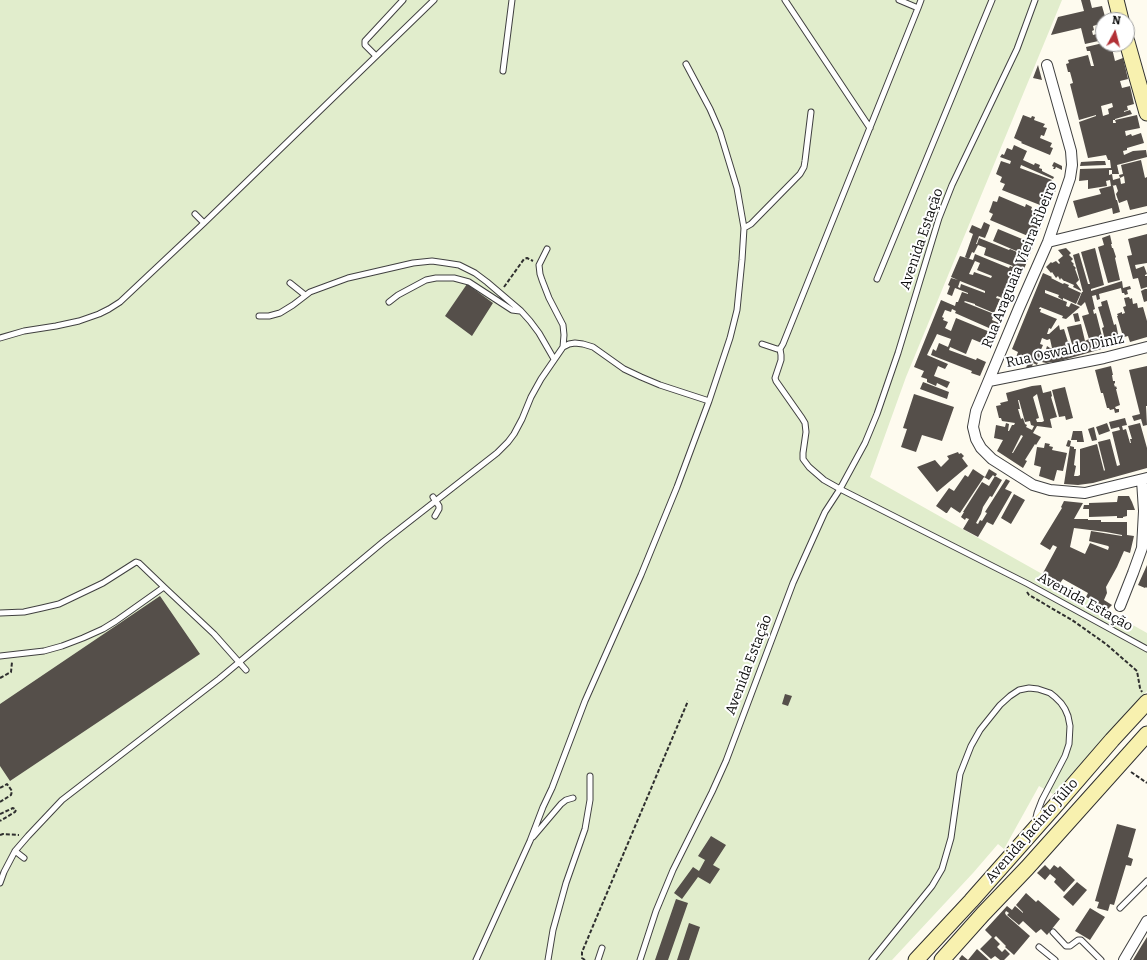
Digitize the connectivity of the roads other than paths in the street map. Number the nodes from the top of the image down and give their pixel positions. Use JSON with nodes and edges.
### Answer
{"nodes":[{"id":1,"x":403,"y":0,"type":"edge"},
{"id":2,"x":434,"y":0,"type":"edge"},
{"id":3,"x":512,"y":0,"type":"edge"},
{"id":4,"x":785,"y":0,"type":"edge"},
{"id":5,"x":899,"y":0,"type":"edge"},
{"id":6,"x":921,"y":0,"type":"edge"},
{"id":7,"x":992,"y":0,"type":"edge"},
{"id":8,"x":1035,"y":0,"type":"edge"},
{"id":9,"x":1116,"y":0,"type":"edge"},
{"id":10,"x":918,"y":8,"type":"junction"},
{"id":11,"x":1119,"y":12,"type":"edge"},
{"id":12,"x":1130,"y":52,"type":"edge"},
{"id":13,"x":376,"y":56,"type":"junction"},
{"id":14,"x":686,"y":64,"type":"dead end"},
{"id":15,"x":1047,"y":65,"type":"dead end"},
{"id":16,"x":503,"y":71,"type":"dead end"},
{"id":17,"x":812,"y":112,"type":"dead end"},
{"id":18,"x":1147,"y":113,"type":"edge"},
{"id":19,"x":870,"y":128,"type":"junction"},
{"id":20,"x":195,"y":214,"type":"dead end"},
{"id":21,"x":1147,"y":218,"type":"edge"},
{"id":22,"x":204,"y":223,"type":"junction"},
{"id":23,"x":744,"y":228,"type":"junction"},
{"id":24,"x":1048,"y":242,"type":"junction"},
{"id":25,"x":547,"y":249,"type":"dead end"},
{"id":26,"x":877,"y":279,"type":"dead end"},
{"id":27,"x":290,"y":283,"type":"dead end"},
{"id":28,"x":305,"y":295,"type":"junction"},
{"id":29,"x":388,"y":302,"type":"dead end"},
{"id":30,"x":521,"y":311,"type":"junction"},
{"id":31,"x":259,"y":316,"type":"dead end"},
{"id":32,"x":0,"y":338,"type":"edge"},
{"id":33,"x":762,"y":344,"type":"dead end"},
{"id":34,"x":563,"y":347,"type":"junction"},
{"id":35,"x":1147,"y":347,"type":"edge"},
{"id":36,"x":780,"y":348,"type":"junction"},
{"id":37,"x":554,"y":360,"type":"junction"},
{"id":38,"x":989,"y":381,"type":"junction"},
{"id":39,"x":709,"y":400,"type":"junction"},
{"id":40,"x":1144,"y":479,"type":"edge"},
{"id":41,"x":840,"y":489,"type":"junction"},
{"id":42,"x":434,"y":499,"type":"junction"},
{"id":43,"x":435,"y":516,"type":"dead end"},
{"id":44,"x":164,"y":587,"type":"junction"},
{"id":45,"x":1120,"y":606,"type":"dead end"},
{"id":46,"x":0,"y":613,"type":"edge"},
{"id":47,"x":1147,"y":649,"type":"edge"},
{"id":48,"x":0,"y":656,"type":"edge"},
{"id":49,"x":240,"y":662,"type":"junction"},
{"id":50,"x":246,"y":670,"type":"dead end"},
{"id":51,"x":1146,"y":698,"type":"edge"},
{"id":52,"x":1147,"y":734,"type":"edge"},
{"id":53,"x":590,"y":776,"type":"dead end"},
{"id":54,"x":1075,"y":783,"type":"junction"},
{"id":55,"x":1090,"y":797,"type":"junction"},
{"id":56,"x":573,"y":798,"type":"dead end"},
{"id":57,"x":1034,"y":829,"type":"junction"},
{"id":58,"x":530,"y":841,"type":"junction"},
{"id":59,"x":15,"y":851,"type":"junction"},
{"id":60,"x":24,"y":858,"type":"dead end"},
{"id":61,"x":1147,"y":881,"type":"edge"},
{"id":62,"x":0,"y":884,"type":"edge"},
{"id":63,"x":1120,"y":908,"type":"dead end"},
{"id":64,"x":1147,"y":921,"type":"edge"},
{"id":65,"x":1053,"y":932,"type":"dead end"},
{"id":66,"x":602,"y":948,"type":"dead end"},
{"id":67,"x":1039,"y":948,"type":"dead end"},
{"id":68,"x":947,"y":958,"type":"edge"},
{"id":69,"x":476,"y":960,"type":"edge"},
{"id":70,"x":548,"y":960,"type":"edge"},
{"id":71,"x":598,"y":960,"type":"edge"},
{"id":72,"x":640,"y":960,"type":"edge"},
{"id":73,"x":872,"y":960,"type":"edge"},
{"id":74,"x":916,"y":960,"type":"edge"},
{"id":75,"x":1055,"y":960,"type":"edge"},
{"id":76,"x":1101,"y":960,"type":"edge"},
{"id":77,"x":1124,"y":960,"type":"edge"}],
"edges":[{"from":1,"to":13,"type":"lane"},
{"from":2,"to":13,"type":"lane"},
{"from":3,"to":16,"type":"lane"},
{"from":4,"to":19,"type":"lane"},
{"from":5,"to":10,"type":"lane"},
{"from":6,"to":10,"type":"lane"},
{"from":7,"to":26,"type":"lane"},
{"from":8,"to":41,"type":"lane","name":"Avenida Estação"},
{"from":9,"to":11,"type":"street"},
{"from":10,"to":19,"type":"lane"},
{"from":12,"to":18,"type":"street"},
{"from":13,"to":22,"type":"lane"},
{"from":14,"to":23,"type":"lane"},
{"from":15,"to":24,"type":"street","name":"Rua Araguaia Vieira Ribeiro"},
{"from":17,"to":23,"type":"lane"},
{"from":19,"to":36,"type":"lane"},
{"from":20,"to":22,"type":"lane"},
{"from":21,"to":24,"type":"street"},
{"from":22,"to":32,"type":"lane"},
{"from":23,"to":39,"type":"lane"},
{"from":24,"to":38,"type":"street","name":"Rua Araguaia Vieira Ribeiro"},
{"from":25,"to":34,"type":"lane"},
{"from":27,"to":28,"type":"lane"},
{"from":28,"to":30,"type":"lane"},
{"from":28,"to":31,"type":"lane"},
{"from":29,"to":30,"type":"lane"},
{"from":30,"to":37,"type":"lane"},
{"from":33,"to":36,"type":"lane"},
{"from":34,"to":37,"type":"lane"},
{"from":34,"to":39,"type":"lane"},
{"from":35,"to":38,"type":"street","name":"Rua Oswaldo Diniz"},
{"from":36,"to":41,"type":"lane"},
{"from":37,"to":42,"type":"lane"},
{"from":38,"to":40,"type":"street","name":"Rua Araguaia Vieira Ribeiro"},
{"from":39,"to":58,"type":"lane"},
{"from":40,"to":45,"type":"street"},
{"from":41,"to":47,"type":"lane","name":"Avenida Estação"},
{"from":41,"to":72,"type":"lane","name":"Avenida Estação"},
{"from":42,"to":43,"type":"lane"},
{"from":42,"to":49,"type":"lane"},
{"from":44,"to":46,"type":"lane"},
{"from":44,"to":48,"type":"lane"},
{"from":44,"to":49,"type":"lane"},
{"from":49,"to":50,"type":"lane"},
{"from":49,"to":59,"type":"lane"},
{"from":51,"to":54,"type":"street","name":"Avenida Jacinto Júlio"},
{"from":52,"to":55,"type":"street","name":"Avenida Jacinto Júlio"},
{"from":53,"to":70,"type":"lane"},
{"from":54,"to":55,"type":"street"},
{"from":54,"to":57,"type":"street","name":"Avenida Jacinto Júlio"},
{"from":55,"to":68,"type":"street","name":"Avenida Jacinto Júlio"},
{"from":56,"to":58,"type":"lane"},
{"from":57,"to":73,"type":"lane"},
{"from":57,"to":74,"type":"street","name":"Avenida Jacinto Júlio"},
{"from":58,"to":69,"type":"lane"},
{"from":59,"to":60,"type":"lane"},
{"from":59,"to":62,"type":"lane"},
{"from":61,"to":63,"type":"lane"},
{"from":64,"to":77,"type":"street"},
{"from":65,"to":76,"type":"lane"},
{"from":66,"to":71,"type":"lane"},
{"from":67,"to":75,"type":"lane"}]}
